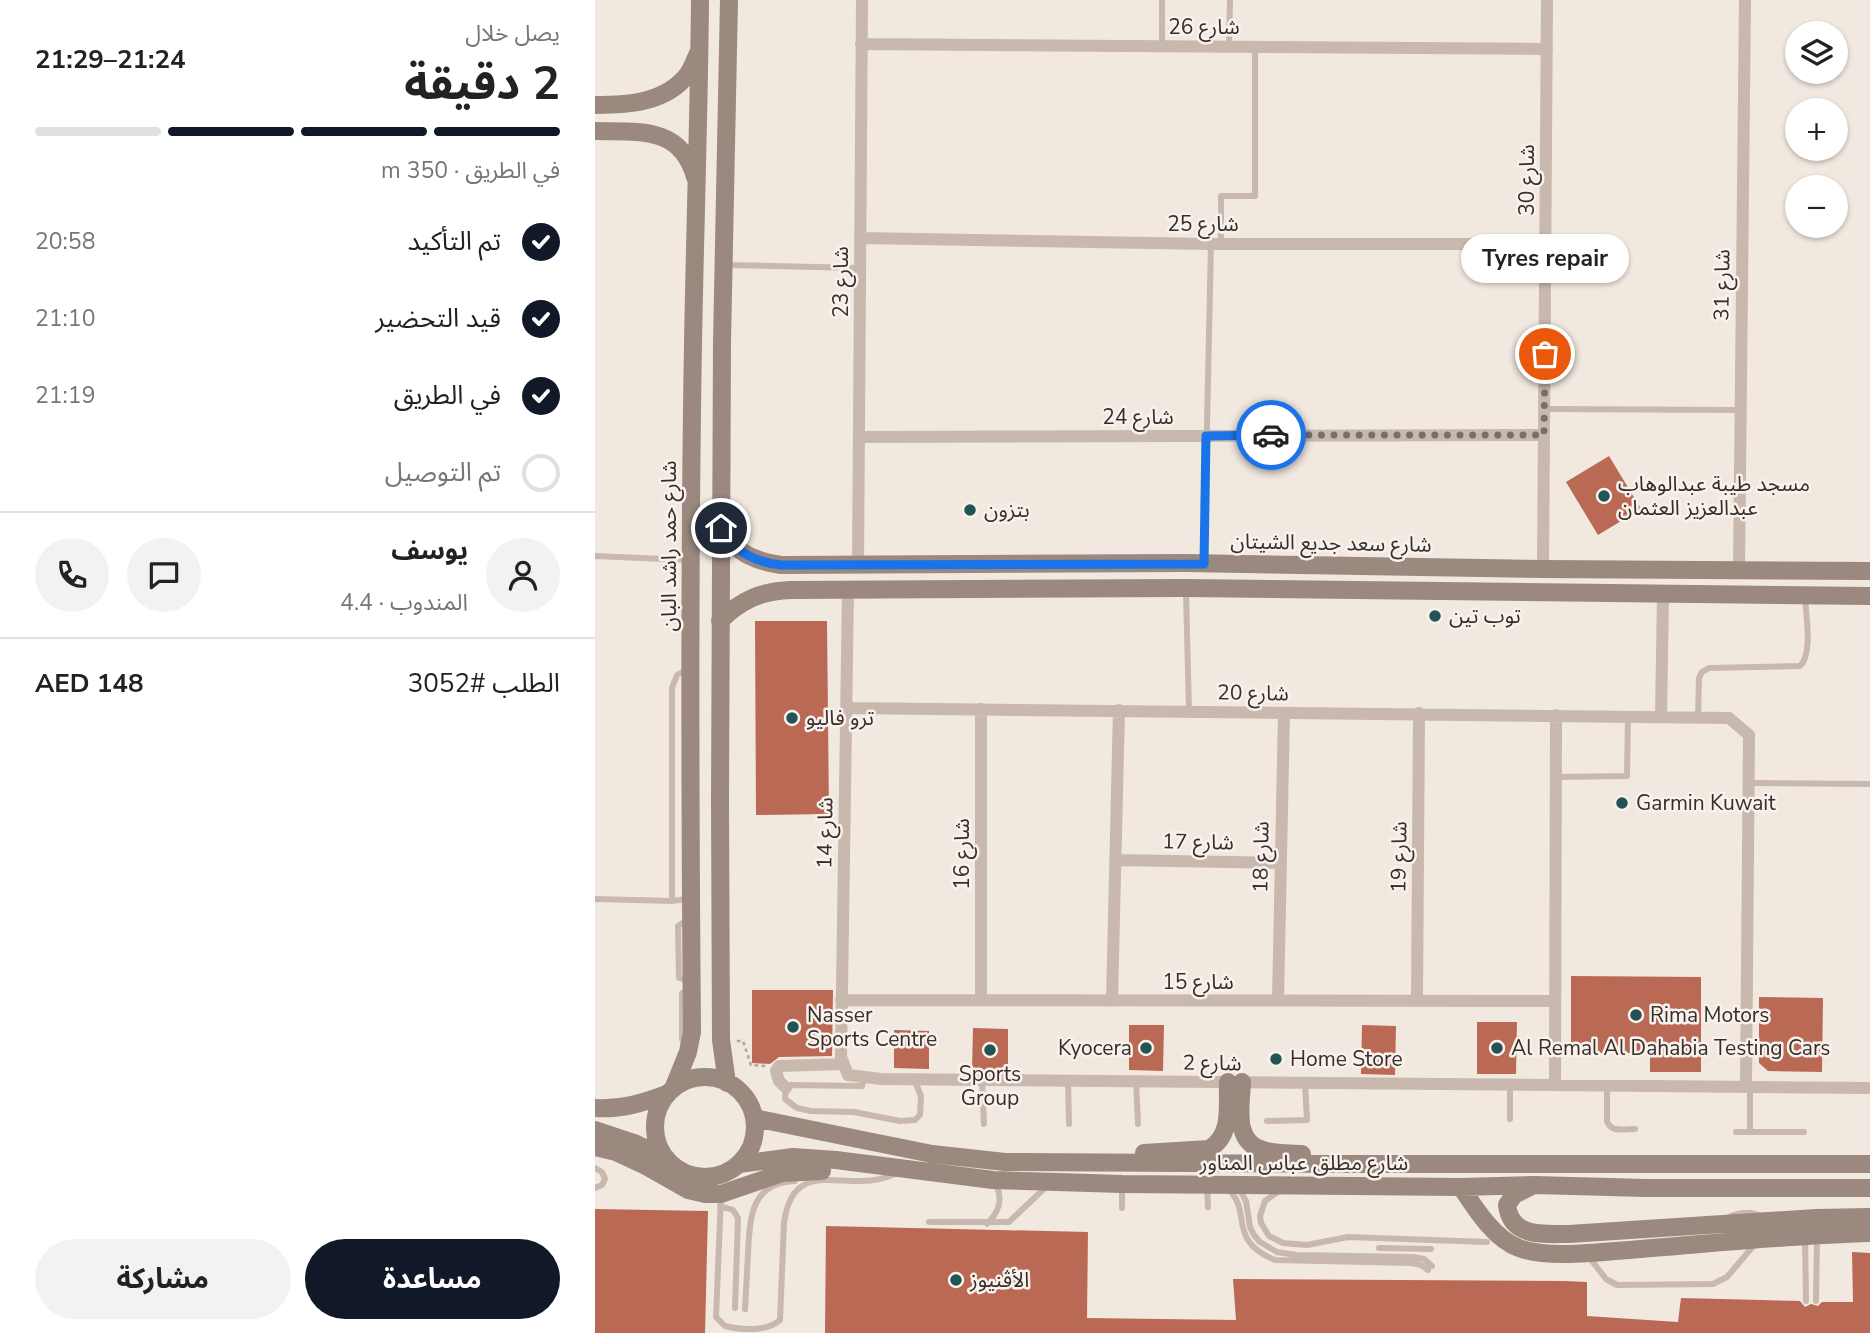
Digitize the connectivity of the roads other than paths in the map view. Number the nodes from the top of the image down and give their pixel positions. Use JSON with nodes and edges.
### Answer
{"nodes":[{"id":1,"x":700,"y":0,"type":"edge"},
{"id":2,"x":729,"y":0,"type":"edge"},
{"id":3,"x":862,"y":0,"type":"edge"},
{"id":4,"x":1162,"y":0,"type":"edge"},
{"id":5,"x":1230,"y":0,"type":"edge"},
{"id":6,"x":1548,"y":0,"type":"edge"},
{"id":7,"x":1745,"y":0,"type":"edge"},
{"id":8,"x":861,"y":44,"type":"junction"},
{"id":9,"x":1162,"y":47,"type":"junction"},
{"id":10,"x":1229,"y":47,"type":"junction"},
{"id":11,"x":1255,"y":47,"type":"junction"},
{"id":12,"x":1547,"y":49,"type":"junction"},
{"id":13,"x":699,"y":50,"type":"junction"},
{"id":14,"x":595,"y":105,"type":"edge"},
{"id":15,"x":618,"y":105,"type":"junction"},
{"id":16,"x":595,"y":131,"type":"edge"},
{"id":17,"x":619,"y":131,"type":"junction"},
{"id":18,"x":698,"y":190,"type":"junction"},
{"id":19,"x":860,"y":238,"type":"junction"},
{"id":20,"x":1216,"y":244,"type":"junction"},
{"id":21,"x":1545,"y":244,"type":"junction"},
{"id":22,"x":723,"y":265,"type":"junction"},
{"id":23,"x":860,"y":268,"type":"junction"},
{"id":24,"x":693,"y":342,"type":"junction"},
{"id":25,"x":722,"y":342,"type":"junction"},
{"id":26,"x":692,"y":380,"type":"junction"},
{"id":27,"x":722,"y":384,"type":"junction"},
{"id":28,"x":1544,"y":409,"type":"junction"},
{"id":29,"x":1740,"y":410,"type":"junction"},
{"id":30,"x":1544,"y":435,"type":"junction"},
{"id":31,"x":859,"y":436,"type":"junction"},
{"id":32,"x":1206,"y":436,"type":"junction"},
{"id":33,"x":721,"y":528,"type":"junction"},
{"id":34,"x":595,"y":556,"type":"edge"},
{"id":35,"x":691,"y":560,"type":"junction"},
{"id":36,"x":1195,"y":563,"type":"junction"},
{"id":37,"x":791,"y":565,"type":"junction"},
{"id":38,"x":858,"y":565,"type":"junction"},
{"id":39,"x":1230,"y":565,"type":"junction"},
{"id":40,"x":1543,"y":569,"type":"junction"},
{"id":41,"x":1739,"y":570,"type":"junction"},
{"id":42,"x":1870,"y":571,"type":"edge"},
{"id":43,"x":1187,"y":588,"type":"junction"},
{"id":44,"x":1229,"y":589,"type":"junction"},
{"id":45,"x":791,"y":590,"type":"junction"},
{"id":46,"x":848,"y":590,"type":"junction"},
{"id":47,"x":1663,"y":595,"type":"junction"},
{"id":48,"x":1805,"y":595,"type":"junction"},
{"id":49,"x":1870,"y":596,"type":"edge"},
{"id":50,"x":720,"y":621,"type":"junction"},
{"id":51,"x":691,"y":668,"type":"junction"},
{"id":52,"x":846,"y":708,"type":"junction"},
{"id":53,"x":981,"y":709,"type":"junction"},
{"id":54,"x":1119,"y":710,"type":"junction"},
{"id":55,"x":1189,"y":712,"type":"junction"},
{"id":56,"x":1284,"y":713,"type":"junction"},
{"id":57,"x":1419,"y":713,"type":"junction"},
{"id":58,"x":1556,"y":715,"type":"junction"},
{"id":59,"x":1628,"y":716,"type":"junction"},
{"id":60,"x":1661,"y":717,"type":"junction"},
{"id":61,"x":1698,"y":718,"type":"junction"},
{"id":62,"x":1556,"y":777,"type":"junction"},
{"id":63,"x":1749,"y":783,"type":"junction"},
{"id":64,"x":1870,"y":784,"type":"edge"},
{"id":65,"x":720,"y":848,"type":"junction"},
{"id":66,"x":691,"y":856,"type":"junction"},
{"id":67,"x":1115,"y":860,"type":"junction"},
{"id":68,"x":1281,"y":863,"type":"junction"},
{"id":69,"x":691,"y":898,"type":"junction"},
{"id":70,"x":595,"y":899,"type":"edge"},
{"id":71,"x":672,"y":901,"type":"junction"},
{"id":72,"x":692,"y":984,"type":"junction"},
{"id":73,"x":841,"y":1000,"type":"junction"},
{"id":74,"x":981,"y":1000,"type":"junction"},
{"id":75,"x":1112,"y":1001,"type":"junction"},
{"id":76,"x":1278,"y":1001,"type":"junction"},
{"id":77,"x":1417,"y":1001,"type":"junction"},
{"id":78,"x":1555,"y":1001,"type":"junction"},
{"id":79,"x":692,"y":1032,"type":"junction"},
{"id":80,"x":721,"y":1040,"type":"junction"},
{"id":81,"x":688,"y":1052,"type":"junction"},
{"id":82,"x":846,"y":1070,"type":"junction"},
{"id":83,"x":864,"y":1077,"type":"junction"},
{"id":84,"x":914,"y":1079,"type":"junction"},
{"id":85,"x":982,"y":1080,"type":"junction"},
{"id":86,"x":1068,"y":1080,"type":"junction"},
{"id":87,"x":1136,"y":1081,"type":"junction"},
{"id":88,"x":1235,"y":1082,"type":"junction"},
{"id":89,"x":727,"y":1083,"type":"junction"},
{"id":90,"x":1305,"y":1083,"type":"junction"},
{"id":91,"x":1510,"y":1083,"type":"junction"},
{"id":92,"x":1555,"y":1084,"type":"junction"},
{"id":93,"x":1607,"y":1084,"type":"junction"},
{"id":94,"x":1748,"y":1086,"type":"junction"},
{"id":95,"x":786,"y":1088,"type":"junction"},
{"id":96,"x":1870,"y":1088,"type":"edge"},
{"id":97,"x":670,"y":1092,"type":"junction"},
{"id":98,"x":595,"y":1108,"type":"edge"},
{"id":99,"x":754,"y":1118,"type":"junction"},
{"id":100,"x":1510,"y":1119,"type":"dead end"},
{"id":101,"x":1267,"y":1121,"type":"dead end"},
{"id":102,"x":983,"y":1124,"type":"dead end"},
{"id":103,"x":1069,"y":1124,"type":"dead end"},
{"id":104,"x":1138,"y":1124,"type":"dead end"},
{"id":105,"x":1635,"y":1129,"type":"dead end"},
{"id":106,"x":595,"y":1130,"type":"edge"},
{"id":107,"x":1736,"y":1132,"type":"dead end"},
{"id":108,"x":1750,"y":1132,"type":"junction"},
{"id":109,"x":1804,"y":1132,"type":"dead end"},
{"id":110,"x":595,"y":1147,"type":"edge"},
{"id":111,"x":666,"y":1158,"type":"junction"},
{"id":112,"x":1096,"y":1163,"type":"junction"},
{"id":113,"x":739,"y":1164,"type":"junction"},
{"id":114,"x":1343,"y":1164,"type":"junction"},
{"id":115,"x":1870,"y":1164,"type":"edge"},
{"id":116,"x":880,"y":1167,"type":"junction"},
{"id":117,"x":595,"y":1168,"type":"edge"},
{"id":118,"x":901,"y":1170,"type":"junction"},
{"id":119,"x":811,"y":1180,"type":"junction"},
{"id":120,"x":993,"y":1180,"type":"junction"},
{"id":121,"x":1052,"y":1182,"type":"junction"},
{"id":122,"x":1122,"y":1184,"type":"junction"},
{"id":123,"x":1223,"y":1185,"type":"junction"},
{"id":124,"x":1315,"y":1185,"type":"junction"},
{"id":125,"x":1535,"y":1185,"type":"junction"},
{"id":126,"x":1461,"y":1187,"type":"junction"},
{"id":127,"x":595,"y":1188,"type":"edge"},
{"id":128,"x":1870,"y":1188,"type":"edge"},
{"id":129,"x":721,"y":1200,"type":"junction"},
{"id":130,"x":1208,"y":1207,"type":"dead end"},
{"id":131,"x":1122,"y":1208,"type":"dead end"},
{"id":132,"x":1870,"y":1217,"type":"edge"},
{"id":133,"x":929,"y":1222,"type":"dead end"},
{"id":134,"x":987,"y":1224,"type":"junction"},
{"id":135,"x":1810,"y":1227,"type":"junction"},
{"id":136,"x":1584,"y":1233,"type":"junction"},
{"id":137,"x":1870,"y":1233,"type":"edge"},
{"id":138,"x":1761,"y":1239,"type":"junction"},
{"id":139,"x":1439,"y":1241,"type":"junction"},
{"id":140,"x":1487,"y":1242,"type":"dead end"},
{"id":141,"x":1379,"y":1248,"type":"dead end"},
{"id":142,"x":1431,"y":1249,"type":"junction"},
{"id":143,"x":1585,"y":1253,"type":"junction"},
{"id":144,"x":1430,"y":1266,"type":"junction"},
{"id":145,"x":1806,"y":1301,"type":"dead end"},
{"id":146,"x":1816,"y":1301,"type":"dead end"},
{"id":147,"x":735,"y":1308,"type":"dead end"},
{"id":148,"x":744,"y":1309,"type":"dead end"}],
"edges":[{"from":1,"to":13,"type":"street","name":"شارع حمد راشد البان"},
{"from":2,"to":22,"type":"street"},
{"from":3,"to":8,"type":"street","name":"شارع 23"},
{"from":4,"to":9,"type":"lane"},
{"from":5,"to":10,"type":"lane"},
{"from":6,"to":12,"type":"street","name":"شارع 30"},
{"from":7,"to":29,"type":"street","name":"شارع 31"},
{"from":8,"to":9,"type":"street","name":"شارع 26"},
{"from":8,"to":19,"type":"street","name":"شارع 23"},
{"from":9,"to":10,"type":"street","name":"شارع 26"},
{"from":10,"to":11,"type":"street","name":"شارع 26"},
{"from":11,"to":12,"type":"street","name":"شارع 26"},
{"from":11,"to":20,"type":"lane"},
{"from":12,"to":21,"type":"street","name":"شارع 30"},
{"from":13,"to":15,"type":"street"},
{"from":13,"to":18,"type":"street","name":"شارع حمد راشد البان"},
{"from":14,"to":15,"type":"street"},
{"from":15,"to":17,"type":"street"},
{"from":16,"to":17,"type":"street"},
{"from":17,"to":18,"type":"street"},
{"from":18,"to":24,"type":"street","name":"شارع حمد راشد البان"},
{"from":19,"to":20,"type":"street","name":"شارع 25"},
{"from":19,"to":23,"type":"street","name":"شارع 23"},
{"from":20,"to":21,"type":"street","name":"شارع 25"},
{"from":20,"to":32,"type":"lane"},
{"from":21,"to":28,"type":"street","name":"شارع 30"},
{"from":22,"to":23,"type":"lane"},
{"from":22,"to":25,"type":"street"},
{"from":23,"to":31,"type":"street","name":"شارع 23"},
{"from":24,"to":25,"type":"street"},
{"from":24,"to":26,"type":"street","name":"شارع حمد راشد البان"},
{"from":25,"to":27,"type":"street"},
{"from":26,"to":27,"type":"street"},
{"from":26,"to":35,"type":"street","name":"شارع حمد راشد البان"},
{"from":27,"to":33,"type":"street"},
{"from":28,"to":29,"type":"lane"},
{"from":28,"to":30,"type":"street","name":"شارع 30"},
{"from":29,"to":41,"type":"street","name":"شارع 31"},
{"from":30,"to":32,"type":"street","name":"شارع 24"},
{"from":30,"to":40,"type":"street","name":"شارع 30"},
{"from":31,"to":32,"type":"street","name":"شارع 24"},
{"from":31,"to":38,"type":"street","name":"شارع 23"},
{"from":32,"to":36,"type":"lane"},
{"from":33,"to":37,"type":"street","name":"شارع سعد جديع الشيتان"},
{"from":33,"to":50,"type":"street"},
{"from":34,"to":35,"type":"lane"},
{"from":35,"to":51,"type":"street","name":"شارع حمد راشد البان"},
{"from":36,"to":38,"type":"street","name":"شارع سعد جديع الشيتان"},
{"from":36,"to":39,"type":"street","name":"شارع سعد جديع الشيتان"},
{"from":36,"to":43,"type":"street"},
{"from":37,"to":38,"type":"street","name":"شارع سعد جديع الشيتان"},
{"from":37,"to":45,"type":"street"},
{"from":39,"to":40,"type":"street","name":"شارع سعد جديع الشيتان"},
{"from":39,"to":44,"type":"street"},
{"from":40,"to":41,"type":"street","name":"شارع سعد جديع الشيتان"},
{"from":41,"to":42,"type":"street","name":"شارع سعد جديع الشيتان"},
{"from":43,"to":44,"type":"street"},
{"from":43,"to":46,"type":"street"},
{"from":43,"to":55,"type":"lane"},
{"from":44,"to":47,"type":"street"},
{"from":45,"to":46,"type":"street"},
{"from":45,"to":50,"type":"street"},
{"from":46,"to":52,"type":"street","name":"شارع 14"},
{"from":47,"to":48,"type":"street"},
{"from":47,"to":60,"type":"street"},
{"from":48,"to":49,"type":"street"},
{"from":48,"to":61,"type":"lane"},
{"from":50,"to":65,"type":"street"},
{"from":51,"to":66,"type":"street","name":"شارع حمد راشد البان"},
{"from":51,"to":71,"type":"lane"},
{"from":52,"to":53,"type":"street","name":"شارع 20"},
{"from":52,"to":73,"type":"street","name":"شارع 14"},
{"from":53,"to":54,"type":"street","name":"شارع 20"},
{"from":53,"to":74,"type":"street","name":"شارع 16"},
{"from":54,"to":55,"type":"street","name":"شارع 20"},
{"from":54,"to":67,"type":"street"},
{"from":55,"to":56,"type":"street","name":"شارع 20"},
{"from":56,"to":57,"type":"street","name":"شارع 20"},
{"from":56,"to":68,"type":"street","name":"شارع 18"},
{"from":57,"to":58,"type":"street","name":"شارع 20"},
{"from":57,"to":77,"type":"street","name":"شارع 19"},
{"from":58,"to":59,"type":"street","name":"شارع 20"},
{"from":58,"to":62,"type":"street"},
{"from":59,"to":60,"type":"street","name":"شارع 20"},
{"from":59,"to":62,"type":"lane"},
{"from":60,"to":61,"type":"street","name":"شارع 20"},
{"from":61,"to":63,"type":"street","name":"شارع 20"},
{"from":62,"to":78,"type":"street"},
{"from":63,"to":64,"type":"lane"},
{"from":63,"to":94,"type":"street","name":"شارع 20"},
{"from":65,"to":66,"type":"street"},
{"from":65,"to":80,"type":"street"},
{"from":66,"to":69,"type":"street","name":"شارع حمد راشد البان"},
{"from":67,"to":68,"type":"street","name":"شارع 17"},
{"from":67,"to":75,"type":"street"},
{"from":68,"to":76,"type":"street","name":"شارع 18"},
{"from":69,"to":71,"type":"lane"},
{"from":69,"to":72,"type":"street","name":"شارع حمد راشد البان"},
{"from":70,"to":71,"type":"lane"},
{"from":72,"to":79,"type":"street","name":"شارع حمد راشد البان"},
{"from":72,"to":81,"type":"lane"},
{"from":73,"to":74,"type":"street","name":"شارع 15"},
{"from":73,"to":82,"type":"street","name":"شارع 14"},
{"from":74,"to":75,"type":"street","name":"شارع 15"},
{"from":75,"to":76,"type":"street","name":"شارع 15"},
{"from":76,"to":77,"type":"street","name":"شارع 15"},
{"from":77,"to":78,"type":"street","name":"شارع 15"},
{"from":78,"to":92,"type":"street"},
{"from":79,"to":80,"type":"street"},
{"from":79,"to":81,"type":"street","name":"شارع حمد راشد البان"},
{"from":80,"to":89,"type":"street"},
{"from":81,"to":97,"type":"street","name":"شارع حمد راشد البان"},
{"from":82,"to":83,"type":"street","name":"شارع 2"},
{"from":82,"to":95,"type":"street","name":"شارع 2"},
{"from":83,"to":84,"type":"street","name":"شارع 2"},
{"from":83,"to":95,"type":"lane"},
{"from":84,"to":85,"type":"street","name":"شارع 2"},
{"from":84,"to":95,"type":"lane"},
{"from":85,"to":86,"type":"street","name":"شارع 2"},
{"from":85,"to":102,"type":"lane"},
{"from":86,"to":87,"type":"street","name":"شارع 2"},
{"from":86,"to":103,"type":"lane"},
{"from":87,"to":88,"type":"street","name":"شارع 2"},
{"from":87,"to":104,"type":"lane"},
{"from":88,"to":90,"type":"street","name":"شارع 2"},
{"from":88,"to":112,"type":"street"},
{"from":88,"to":114,"type":"street"},
{"from":89,"to":97,"type":"street"},
{"from":89,"to":99,"type":"street"},
{"from":90,"to":91,"type":"street","name":"شارع 2"},
{"from":90,"to":101,"type":"lane"},
{"from":91,"to":92,"type":"street","name":"شارع 2"},
{"from":91,"to":100,"type":"lane"},
{"from":92,"to":93,"type":"street","name":"شارع 2"},
{"from":93,"to":94,"type":"street","name":"شارع 2"},
{"from":93,"to":105,"type":"lane"},
{"from":94,"to":96,"type":"street","name":"شارع 2"},
{"from":94,"to":108,"type":"lane"},
{"from":97,"to":98,"type":"street"},
{"from":97,"to":111,"type":"street"},
{"from":99,"to":112,"type":"street","name":"شارع مطلق عباس المناور"},
{"from":99,"to":113,"type":"street"},
{"from":106,"to":111,"type":"street"},
{"from":107,"to":108,"type":"lane"},
{"from":108,"to":109,"type":"lane"},
{"from":110,"to":129,"type":"street"},
{"from":111,"to":113,"type":"street"},
{"from":112,"to":114,"type":"street","name":"شارع مطلق عباس المناور"},
{"from":113,"to":116,"type":"street","name":"شارع مطلق عباس المناور"},
{"from":114,"to":115,"type":"street","name":"شارع مطلق عباس المناور"},
{"from":116,"to":118,"type":"street","name":"شارع مطلق عباس المناور"},
{"from":116,"to":129,"type":"street"},
{"from":117,"to":127,"type":"lane"},
{"from":118,"to":119,"type":"lane"},
{"from":118,"to":120,"type":"street","name":"شارع مطلق عباس المناور"},
{"from":119,"to":129,"type":"lane"},
{"from":119,"to":148,"type":"lane"},
{"from":120,"to":121,"type":"street","name":"شارع مطلق عباس المناور"},
{"from":120,"to":134,"type":"lane"},
{"from":121,"to":122,"type":"street","name":"شارع مطلق عباس المناور"},
{"from":121,"to":134,"type":"lane"},
{"from":122,"to":123,"type":"street","name":"شارع مطلق عباس المناور"},
{"from":122,"to":131,"type":"lane"},
{"from":123,"to":124,"type":"street","name":"شارع مطلق عباس المناور"},
{"from":123,"to":130,"type":"lane"},
{"from":123,"to":144,"type":"lane"},
{"from":123,"to":144,"type":"lane"},
{"from":124,"to":126,"type":"street","name":"شارع مطلق عباس المناور"},
{"from":124,"to":139,"type":"lane"},
{"from":125,"to":126,"type":"street","name":"شارع مطلق عباس المناور"},
{"from":125,"to":128,"type":"street","name":"شارع مطلق عباس المناور"},
{"from":125,"to":136,"type":"street"},
{"from":126,"to":143,"type":"street"},
{"from":129,"to":147,"type":"lane"},
{"from":132,"to":135,"type":"street"},
{"from":133,"to":134,"type":"lane"},
{"from":135,"to":136,"type":"street"},
{"from":135,"to":137,"type":"street"},
{"from":135,"to":138,"type":"street"},
{"from":135,"to":145,"type":"lane"},
{"from":135,"to":146,"type":"lane"},
{"from":136,"to":143,"type":"street"},
{"from":138,"to":143,"type":"street"},
{"from":138,"to":143,"type":"lane"},
{"from":139,"to":140,"type":"lane"},
{"from":139,"to":142,"type":"lane"},
{"from":141,"to":142,"type":"lane"},
{"from":142,"to":144,"type":"lane"}]}
